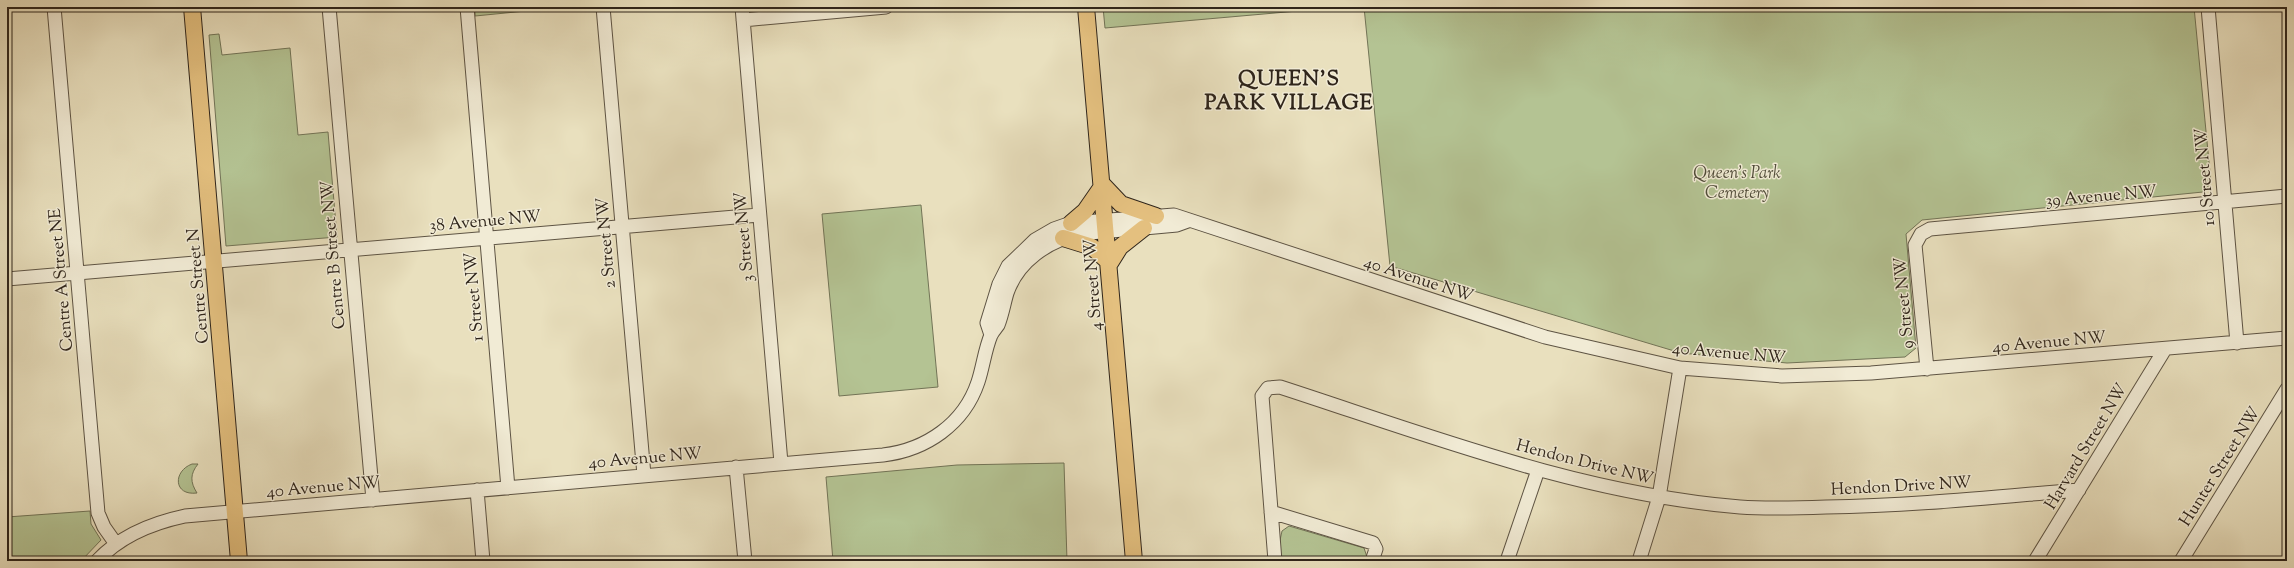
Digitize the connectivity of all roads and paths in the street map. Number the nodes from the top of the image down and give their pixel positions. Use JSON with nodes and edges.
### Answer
{"nodes":[{"id":1,"x":54,"y":7,"type":"edge"},
{"id":2,"x":192,"y":7,"type":"edge"},
{"id":3,"x":329,"y":7,"type":"edge"},
{"id":4,"x":466,"y":7,"type":"edge"},
{"id":5,"x":603,"y":7,"type":"edge"},
{"id":6,"x":886,"y":7,"type":"edge"},
{"id":7,"x":1086,"y":7,"type":"edge"},
{"id":8,"x":2208,"y":7,"type":"edge"},
{"id":9,"x":742,"y":13,"type":"edge"},
{"id":10,"x":1103,"y":184,"type":"junction"},
{"id":11,"x":2287,"y":196,"type":"edge"},
{"id":12,"x":2224,"y":202,"type":"junction"},
{"id":13,"x":759,"y":215,"type":"junction"},
{"id":14,"x":1156,"y":216,"type":"junction"},
{"id":15,"x":1188,"y":221,"type":"junction"},
{"id":16,"x":1071,"y":223,"type":"junction"},
{"id":17,"x":622,"y":226,"type":"junction"},
{"id":18,"x":1106,"y":226,"type":"junction"},
{"id":19,"x":1144,"y":228,"type":"junction"},
{"id":20,"x":1921,"y":234,"type":"joint"},
{"id":21,"x":486,"y":238,"type":"junction"},
{"id":22,"x":1063,"y":238,"type":"junction"},
{"id":23,"x":349,"y":250,"type":"junction"},
{"id":24,"x":214,"y":262,"type":"junction"},
{"id":25,"x":1110,"y":263,"type":"junction"},
{"id":26,"x":78,"y":274,"type":"junction"},
{"id":27,"x":7,"y":279,"type":"edge"},
{"id":28,"x":991,"y":335,"type":"junction"},
{"id":29,"x":2287,"y":338,"type":"edge"},
{"id":30,"x":2237,"y":343,"type":"junction"},
{"id":31,"x":2165,"y":349,"type":"junction"},
{"id":32,"x":1680,"y":368,"type":"junction"},
{"id":33,"x":1927,"y":369,"type":"junction"},
{"id":34,"x":2287,"y":389,"type":"edge"},
{"id":35,"x":781,"y":463,"type":"junction"},
{"id":36,"x":736,"y":468,"type":"junction"},
{"id":37,"x":1538,"y":470,"type":"junction"},
{"id":38,"x":644,"y":475,"type":"junction"},
{"id":39,"x":508,"y":488,"type":"junction"},
{"id":40,"x":477,"y":490,"type":"junction"},
{"id":41,"x":2080,"y":490,"type":"junction"},
{"id":42,"x":1659,"y":497,"type":"junction"},
{"id":43,"x":373,"y":500,"type":"junction"},
{"id":44,"x":236,"y":511,"type":"junction"},
{"id":45,"x":1271,"y":512,"type":"junction"},
{"id":46,"x":116,"y":544,"type":"junction"},
{"id":47,"x":97,"y":561,"type":"edge"},
{"id":48,"x":239,"y":561,"type":"edge"},
{"id":49,"x":483,"y":561,"type":"edge"},
{"id":50,"x":745,"y":561,"type":"edge"},
{"id":51,"x":1134,"y":561,"type":"edge"},
{"id":52,"x":1275,"y":561,"type":"edge"},
{"id":53,"x":1372,"y":561,"type":"edge"},
{"id":54,"x":1507,"y":561,"type":"edge"},
{"id":55,"x":1639,"y":561,"type":"edge"},
{"id":56,"x":2035,"y":561,"type":"edge"},
{"id":57,"x":2181,"y":561,"type":"edge"}],
"edges":[{"from":1,"to":26,"type":"street","name":"Centre A Street NE"},
{"from":2,"to":24,"type":"main road","name":"Centre Street N"},
{"from":3,"to":23,"type":"street","name":"Centre B Street NW"},
{"from":4,"to":21,"type":"street","name":"1 Street NW"},
{"from":5,"to":17,"type":"street","name":"2 Street NW"},
{"from":6,"to":9,"type":"street"},
{"from":7,"to":10,"type":"main road","name":"4 Street NW"},
{"from":8,"to":12,"type":"street","name":"10 Street NW"},
{"from":9,"to":13,"type":"street","name":"3 Street NW"},
{"from":10,"to":14,"type":"main road"},
{"from":10,"to":16,"type":"main road"},
{"from":10,"to":18,"type":"main road","name":"4 Street NW"},
{"from":11,"to":12,"type":"street","name":"39 Avenue NW"},
{"from":12,"to":20,"type":"street","name":"39 Avenue NW"},
{"from":12,"to":30,"type":"street","name":"10 Street NW"},
{"from":13,"to":17,"type":"street","name":"38 Avenue NW"},
{"from":13,"to":35,"type":"street","name":"3 Street NW"},
{"from":14,"to":15,"type":"street","name":"40 Avenue NW"},
{"from":14,"to":18,"type":"street","name":"40 Avenue NW"},
{"from":15,"to":19,"type":"street","name":"40 Avenue NW"},
{"from":15,"to":32,"type":"street","name":"40 Avenue NW"},
{"from":16,"to":18,"type":"street","name":"40 Avenue NW"},
{"from":16,"to":28,"type":"street","name":"40 Avenue NW"},
{"from":17,"to":21,"type":"street","name":"38 Avenue NW"},
{"from":17,"to":38,"type":"street","name":"2 Street NW"},
{"from":18,"to":19,"type":"street","name":"40 Avenue NW"},
{"from":18,"to":22,"type":"street","name":"40 Avenue NW"},
{"from":18,"to":25,"type":"main road","name":"4 Street NW"},
{"from":19,"to":25,"type":"main road"},
{"from":20,"to":33,"type":"street","name":"9 Street NW"},
{"from":21,"to":23,"type":"street","name":"38 Avenue NW"},
{"from":21,"to":39,"type":"street","name":"1 Street NW"},
{"from":22,"to":25,"type":"main road"},
{"from":22,"to":28,"type":"street","name":"40 Avenue NW"},
{"from":23,"to":24,"type":"street","name":"38 Avenue NW"},
{"from":23,"to":43,"type":"street","name":"Centre B Street NW"},
{"from":24,"to":26,"type":"street","name":"38 Avenue NW"},
{"from":24,"to":44,"type":"main road","name":"Centre Street N"},
{"from":25,"to":51,"type":"main road","name":"4 Street NW"},
{"from":26,"to":27,"type":"street","name":"38 Avenue NW"},
{"from":26,"to":46,"type":"street","name":"Centre A Street NE"},
{"from":28,"to":35,"type":"street","name":"40 Avenue NW"},
{"from":29,"to":30,"type":"street","name":"40 Avenue NW"},
{"from":30,"to":31,"type":"street","name":"40 Avenue NW"},
{"from":31,"to":33,"type":"street","name":"40 Avenue NW"},
{"from":31,"to":41,"type":"street","name":"Harvard Street NW"},
{"from":32,"to":33,"type":"street","name":"40 Avenue NW"},
{"from":32,"to":42,"type":"street"},
{"from":34,"to":57,"type":"street","name":"Hunter Street NW"},
{"from":35,"to":36,"type":"street","name":"40 Avenue NW"},
{"from":36,"to":38,"type":"street","name":"40 Avenue NW"},
{"from":36,"to":50,"type":"street"},
{"from":37,"to":42,"type":"street","name":"Hendon Drive NW"},
{"from":37,"to":45,"type":"street","name":"Hendon Drive NW"},
{"from":37,"to":54,"type":"street"},
{"from":38,"to":39,"type":"street","name":"40 Avenue NW"},
{"from":39,"to":40,"type":"street","name":"40 Avenue NW"},
{"from":40,"to":43,"type":"street","name":"40 Avenue NW"},
{"from":40,"to":49,"type":"street"},
{"from":41,"to":42,"type":"street","name":"Hendon Drive NW"},
{"from":41,"to":56,"type":"street","name":"Harvard Street NW"},
{"from":42,"to":55,"type":"street"},
{"from":43,"to":44,"type":"street","name":"40 Avenue NW"},
{"from":44,"to":46,"type":"street","name":"40 Avenue NW"},
{"from":44,"to":48,"type":"main road","name":"Centre Street N"},
{"from":45,"to":52,"type":"street","name":"Hendon Drive NW"},
{"from":45,"to":53,"type":"street"},
{"from":46,"to":47,"type":"street","name":"40 Avenue NW"}]}
